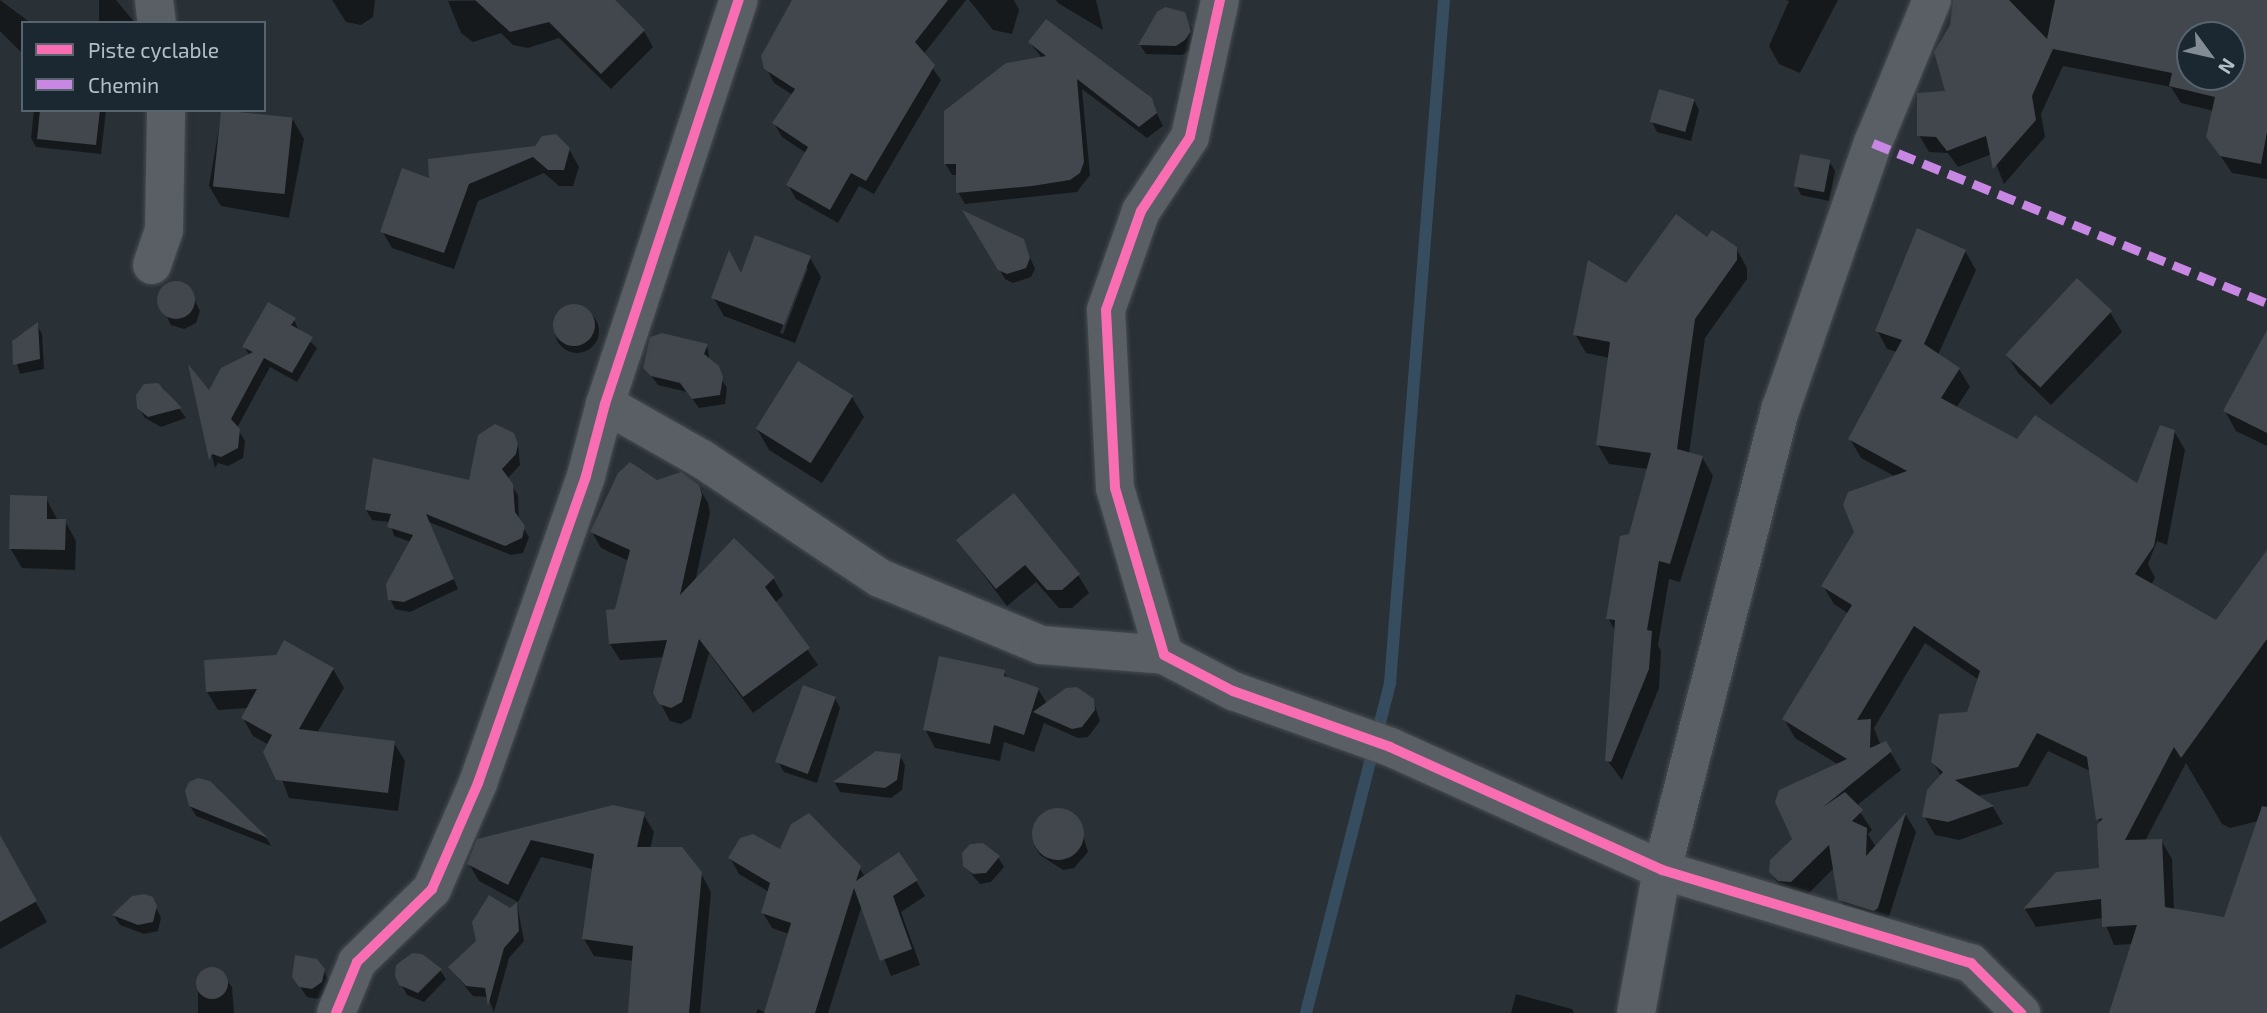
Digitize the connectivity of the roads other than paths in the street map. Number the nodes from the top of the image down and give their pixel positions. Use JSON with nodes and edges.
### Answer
{"nodes":[{"id":1,"x":154,"y":0,"type":"edge"},
{"id":2,"x":739,"y":0,"type":"edge"},
{"id":3,"x":1220,"y":0,"type":"edge"},
{"id":4,"x":1932,"y":0,"type":"edge"},
{"id":5,"x":157,"y":21,"type":"edge"},
{"id":6,"x":166,"y":112,"type":"edge"},
{"id":7,"x":152,"y":265,"type":"dead end"},
{"id":8,"x":605,"y":404,"type":"junction"},
{"id":9,"x":1164,"y":655,"type":"junction"},
{"id":10,"x":1661,"y":870,"type":"junction"},
{"id":11,"x":336,"y":1013,"type":"edge"},
{"id":12,"x":1636,"y":1013,"type":"edge"},
{"id":13,"x":2021,"y":1013,"type":"edge"}],
"edges":[{"from":1,"to":5,"type":"street"},
{"from":2,"to":8,"type":"street"},
{"from":3,"to":9,"type":"street"},
{"from":4,"to":10,"type":"street"},
{"from":6,"to":7,"type":"street"},
{"from":8,"to":9,"type":"street"},
{"from":8,"to":11,"type":"street"},
{"from":9,"to":10,"type":"street"},
{"from":10,"to":12,"type":"street"},
{"from":10,"to":13,"type":"street"}]}
